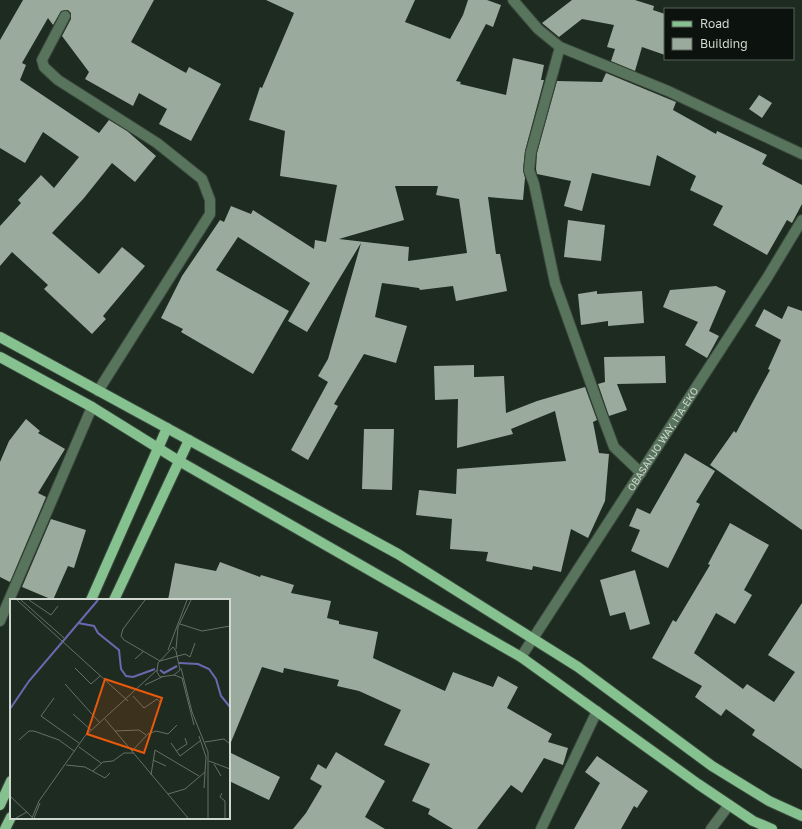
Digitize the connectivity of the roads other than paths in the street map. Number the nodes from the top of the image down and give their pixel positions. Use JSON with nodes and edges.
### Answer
{"nodes":[{"id":1,"x":514,"y":0,"type":"edge"},
{"id":2,"x":65,"y":16,"type":"dead end"},
{"id":3,"x":560,"y":47,"type":"junction"},
{"id":4,"x":802,"y":154,"type":"edge"},
{"id":5,"x":802,"y":220,"type":"edge"},
{"id":6,"x":0,"y":337,"type":"edge"},
{"id":7,"x":0,"y":357,"type":"edge"},
{"id":8,"x":98,"y":391,"type":"junction"},
{"id":9,"x":92,"y":407,"type":"junction"},
{"id":10,"x":167,"y":428,"type":"junction"},
{"id":11,"x":189,"y":440,"type":"junction"},
{"id":12,"x":159,"y":447,"type":"junction"},
{"id":13,"x":179,"y":461,"type":"junction"},
{"id":14,"x":641,"y":473,"type":"junction"},
{"id":15,"x":91,"y":599,"type":"edge"},
{"id":16,"x":114,"y":599,"type":"edge"},
{"id":17,"x":0,"y":621,"type":"edge"},
{"id":18,"x":531,"y":639,"type":"junction"},
{"id":19,"x":521,"y":657,"type":"junction"},
{"id":20,"x":597,"y":711,"type":"junction"},
{"id":21,"x":10,"y":782,"type":"edge"},
{"id":22,"x":0,"y":805,"type":"edge"},
{"id":23,"x":729,"y":805,"type":"junction"},
{"id":24,"x":802,"y":816,"type":"edge"},
{"id":25,"x":10,"y":819,"type":"edge"},
{"id":26,"x":5,"y":829,"type":"edge"},
{"id":27,"x":541,"y":829,"type":"edge"},
{"id":28,"x":711,"y":829,"type":"edge"},
{"id":29,"x":772,"y":829,"type":"edge"}],
"edges":[{"from":1,"to":3,"type":"street"},
{"from":2,"to":8,"type":"street"},
{"from":3,"to":4,"type":"street"},
{"from":3,"to":14,"type":"street"},
{"from":5,"to":14,"type":"street","name":"OBASANJO WAY, ITA-EKO"},
{"from":6,"to":8,"type":"main road"},
{"from":7,"to":9,"type":"main road"},
{"from":8,"to":10,"type":"main road"},
{"from":9,"to":12,"type":"main road"},
{"from":9,"to":17,"type":"street"},
{"from":10,"to":11,"type":"main road"},
{"from":10,"to":12,"type":"main road"},
{"from":11,"to":13,"type":"main road"},
{"from":11,"to":18,"type":"main road"},
{"from":12,"to":13,"type":"main road"},
{"from":12,"to":15,"type":"main road"},
{"from":13,"to":16,"type":"main road"},
{"from":13,"to":19,"type":"main road"},
{"from":14,"to":18,"type":"street","name":"OBASANJO WAY, ITA-EKO"},
{"from":18,"to":19,"type":"street","name":"OBASANJO WAY, ITA-EKO"},
{"from":18,"to":24,"type":"main road"},
{"from":19,"to":20,"type":"main road"},
{"from":20,"to":23,"type":"main road"},
{"from":20,"to":27,"type":"street"},
{"from":21,"to":22,"type":"main road"},
{"from":23,"to":28,"type":"street"},
{"from":23,"to":29,"type":"main road"},
{"from":25,"to":26,"type":"main road"}]}
